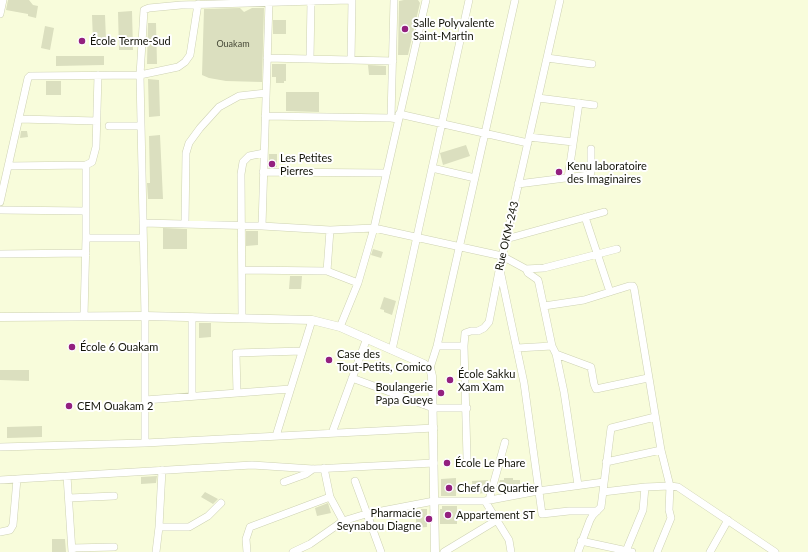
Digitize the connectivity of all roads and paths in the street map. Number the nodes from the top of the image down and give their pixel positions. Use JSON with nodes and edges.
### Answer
{"nodes":[{"id":1,"x":3,"y":0,"type":"edge"},
{"id":2,"x":351,"y":0,"type":"edge"},
{"id":3,"x":394,"y":0,"type":"edge"},
{"id":4,"x":426,"y":0,"type":"edge"},
{"id":5,"x":469,"y":0,"type":"edge"},
{"id":6,"x":515,"y":0,"type":"edge"},
{"id":7,"x":560,"y":0,"type":"edge"},
{"id":8,"x":280,"y":1,"type":"edge"},
{"id":9,"x":311,"y":1,"type":"junction"},
{"id":10,"x":181,"y":2,"type":"edge"},
{"id":11,"x":221,"y":2,"type":"edge"},
{"id":12,"x":269,"y":2,"type":"junction"},
{"id":13,"x":198,"y":4,"type":"junction"},
{"id":14,"x":0,"y":14,"type":"edge"},
{"id":15,"x":267,"y":58,"type":"junction"},
{"id":16,"x":547,"y":58,"type":"junction"},
{"id":17,"x":310,"y":59,"type":"junction"},
{"id":18,"x":351,"y":60,"type":"junction"},
{"id":19,"x":393,"y":61,"type":"junction"},
{"id":20,"x":592,"y":64,"type":"dead end"},
{"id":21,"x":98,"y":75,"type":"junction"},
{"id":22,"x":140,"y":75,"type":"junction"},
{"id":23,"x":266,"y":93,"type":"junction"},
{"id":24,"x":538,"y":98,"type":"junction"},
{"id":25,"x":579,"y":103,"type":"junction"},
{"id":26,"x":594,"y":105,"type":"dead end"},
{"id":27,"x":265,"y":116,"type":"junction"},
{"id":28,"x":396,"y":117,"type":"junction"},
{"id":29,"x":19,"y":119,"type":"junction"},
{"id":30,"x":97,"y":121,"type":"junction"},
{"id":31,"x":442,"y":124,"type":"junction"},
{"id":32,"x":109,"y":126,"type":"dead end"},
{"id":33,"x":141,"y":126,"type":"junction"},
{"id":34,"x":485,"y":133,"type":"junction"},
{"id":35,"x":528,"y":140,"type":"junction"},
{"id":36,"x":573,"y":142,"type":"junction"},
{"id":37,"x":591,"y":149,"type":"dead end"},
{"id":38,"x":264,"y":153,"type":"junction"},
{"id":39,"x":86,"y":165,"type":"junction"},
{"id":40,"x":8,"y":166,"type":"junction"},
{"id":41,"x":432,"y":168,"type":"junction"},
{"id":42,"x":264,"y":172,"type":"junction"},
{"id":43,"x":385,"y":173,"type":"junction"},
{"id":44,"x":475,"y":178,"type":"junction"},
{"id":45,"x":568,"y":178,"type":"junction"},
{"id":46,"x":518,"y":184,"type":"junction"},
{"id":47,"x":0,"y":202,"type":"edge"},
{"id":48,"x":0,"y":210,"type":"edge"},
{"id":49,"x":86,"y":211,"type":"junction"},
{"id":50,"x":604,"y":212,"type":"dead end"},
{"id":51,"x":585,"y":217,"type":"junction"},
{"id":52,"x":143,"y":223,"type":"junction"},
{"id":53,"x":185,"y":224,"type":"junction"},
{"id":54,"x":241,"y":225,"type":"junction"},
{"id":55,"x":262,"y":226,"type":"junction"},
{"id":56,"x":374,"y":228,"type":"junction"},
{"id":57,"x":330,"y":230,"type":"junction"},
{"id":58,"x":416,"y":237,"type":"junction"},
{"id":59,"x":86,"y":238,"type":"junction"},
{"id":60,"x":144,"y":238,"type":"junction"},
{"id":61,"x":506,"y":239,"type":"junction"},
{"id":62,"x":460,"y":247,"type":"junction"},
{"id":63,"x":617,"y":249,"type":"dead end"},
{"id":64,"x":86,"y":253,"type":"junction"},
{"id":65,"x":0,"y":254,"type":"edge"},
{"id":66,"x":598,"y":255,"type":"junction"},
{"id":67,"x":502,"y":256,"type":"junction"},
{"id":68,"x":500,"y":266,"type":"junction"},
{"id":69,"x":526,"y":269,"type":"junction"},
{"id":70,"x":242,"y":270,"type":"junction"},
{"id":71,"x":326,"y":271,"type":"junction"},
{"id":72,"x":358,"y":283,"type":"junction"},
{"id":73,"x":610,"y":292,"type":"junction"},
{"id":74,"x":544,"y":306,"type":"junction"},
{"id":75,"x":84,"y":316,"type":"junction"},
{"id":76,"x":145,"y":316,"type":"junction"},
{"id":77,"x":0,"y":317,"type":"edge"},
{"id":78,"x":192,"y":317,"type":"junction"},
{"id":79,"x":242,"y":318,"type":"junction"},
{"id":80,"x":312,"y":320,"type":"junction"},
{"id":81,"x":340,"y":327,"type":"junction"},
{"id":82,"x":367,"y":338,"type":"junction"},
{"id":83,"x":437,"y":346,"type":"junction"},
{"id":84,"x":464,"y":346,"type":"junction"},
{"id":85,"x":552,"y":346,"type":"junction"},
{"id":86,"x":517,"y":348,"type":"junction"},
{"id":87,"x":392,"y":350,"type":"junction"},
{"id":88,"x":302,"y":351,"type":"junction"},
{"id":89,"x":556,"y":354,"type":"junction"},
{"id":90,"x":430,"y":368,"type":"junction"},
{"id":91,"x":352,"y":378,"type":"junction"},
{"id":92,"x":648,"y":378,"type":"junction"},
{"id":93,"x":290,"y":389,"type":"junction"},
{"id":94,"x":237,"y":393,"type":"junction"},
{"id":95,"x":192,"y":396,"type":"junction"},
{"id":96,"x":145,"y":400,"type":"junction"},
{"id":97,"x":433,"y":408,"type":"junction"},
{"id":98,"x":466,"y":408,"type":"junction"},
{"id":99,"x":655,"y":417,"type":"junction"},
{"id":100,"x":434,"y":428,"type":"junction"},
{"id":101,"x":332,"y":433,"type":"junction"},
{"id":102,"x":276,"y":436,"type":"junction"},
{"id":103,"x":145,"y":442,"type":"junction"},
{"id":104,"x":506,"y":442,"type":"dead end"},
{"id":105,"x":0,"y":446,"type":"edge"},
{"id":106,"x":661,"y":450,"type":"junction"},
{"id":107,"x":467,"y":458,"type":"dead end"},
{"id":108,"x":434,"y":462,"type":"junction"},
{"id":109,"x":606,"y":462,"type":"junction"},
{"id":110,"x":313,"y":468,"type":"junction"},
{"id":111,"x":324,"y":468,"type":"junction"},
{"id":112,"x":162,"y":470,"type":"junction"},
{"id":113,"x":67,"y":476,"type":"junction"},
{"id":114,"x":17,"y":479,"type":"junction"},
{"id":115,"x":0,"y":480,"type":"edge"},
{"id":116,"x":355,"y":481,"type":"dead end"},
{"id":117,"x":284,"y":482,"type":"dead end"},
{"id":118,"x":604,"y":482,"type":"junction"},
{"id":119,"x":578,"y":485,"type":"junction"},
{"id":120,"x":670,"y":486,"type":"junction"},
{"id":121,"x":645,"y":487,"type":"junction"},
{"id":122,"x":538,"y":491,"type":"junction"},
{"id":123,"x":603,"y":492,"type":"junction"},
{"id":124,"x":114,"y":496,"type":"dead end"},
{"id":125,"x":330,"y":497,"type":"junction"},
{"id":126,"x":69,"y":498,"type":"junction"},
{"id":127,"x":487,"y":501,"type":"junction"},
{"id":128,"x":434,"y":502,"type":"junction"},
{"id":129,"x":221,"y":504,"type":"dead end"},
{"id":130,"x":597,"y":511,"type":"junction"},
{"id":131,"x":366,"y":514,"type":"junction"},
{"id":132,"x":497,"y":520,"type":"junction"},
{"id":133,"x":728,"y":520,"type":"junction"},
{"id":134,"x":342,"y":521,"type":"junction"},
{"id":135,"x":159,"y":527,"type":"junction"},
{"id":136,"x":0,"y":532,"type":"edge"},
{"id":137,"x":581,"y":541,"type":"junction"},
{"id":138,"x":310,"y":544,"type":"junction"},
{"id":139,"x":114,"y":547,"type":"dead end"},
{"id":140,"x":72,"y":550,"type":"edge"},
{"id":141,"x":629,"y":551,"type":"edge"},
{"id":142,"x":770,"y":551,"type":"edge"},
{"id":143,"x":156,"y":552,"type":"edge"},
{"id":144,"x":247,"y":552,"type":"edge"},
{"id":145,"x":293,"y":552,"type":"edge"},
{"id":146,"x":307,"y":552,"type":"edge"},
{"id":147,"x":381,"y":552,"type":"edge"},
{"id":148,"x":435,"y":552,"type":"edge"},
{"id":149,"x":444,"y":552,"type":"edge"},
{"id":150,"x":511,"y":552,"type":"edge"},
{"id":151,"x":578,"y":552,"type":"edge"},
{"id":152,"x":656,"y":552,"type":"edge"},
{"id":153,"x":710,"y":552,"type":"edge"}],
"edges":[{"from":1,"to":14,"type":"street"},
{"from":2,"to":9,"type":"street"},
{"from":2,"to":18,"type":"street"},
{"from":3,"to":19,"type":"street"},
{"from":4,"to":28,"type":"street"},
{"from":5,"to":31,"type":"street"},
{"from":6,"to":34,"type":"street"},
{"from":7,"to":16,"type":"street","name":"Rue OKM-243"},
{"from":8,"to":9,"type":"street"},
{"from":8,"to":12,"type":"street"},
{"from":9,"to":17,"type":"street"},
{"from":10,"to":13,"type":"street"},
{"from":10,"to":22,"type":"street"},
{"from":11,"to":12,"type":"street"},
{"from":11,"to":13,"type":"street"},
{"from":12,"to":15,"type":"street"},
{"from":13,"to":22,"type":"street"},
{"from":15,"to":17,"type":"street"},
{"from":15,"to":23,"type":"street"},
{"from":16,"to":20,"type":"street"},
{"from":16,"to":24,"type":"street","name":"Rue OKM-243"},
{"from":17,"to":18,"type":"street"},
{"from":18,"to":19,"type":"street"},
{"from":19,"to":28,"type":"street"},
{"from":21,"to":22,"type":"street"},
{"from":21,"to":29,"type":"street"},
{"from":21,"to":30,"type":"street"},
{"from":22,"to":33,"type":"street"},
{"from":23,"to":27,"type":"street"},
{"from":23,"to":53,"type":"street"},
{"from":24,"to":25,"type":"street"},
{"from":24,"to":35,"type":"street","name":"Rue OKM-243"},
{"from":25,"to":26,"type":"street"},
{"from":25,"to":36,"type":"street"},
{"from":27,"to":28,"type":"street"},
{"from":27,"to":38,"type":"street"},
{"from":28,"to":31,"type":"street"},
{"from":28,"to":43,"type":"street"},
{"from":29,"to":30,"type":"street"},
{"from":29,"to":40,"type":"street"},
{"from":30,"to":39,"type":"street"},
{"from":31,"to":34,"type":"street"},
{"from":31,"to":41,"type":"street"},
{"from":32,"to":33,"type":"street"},
{"from":33,"to":52,"type":"street"},
{"from":34,"to":35,"type":"street"},
{"from":34,"to":44,"type":"street"},
{"from":35,"to":36,"type":"street"},
{"from":35,"to":46,"type":"street","name":"Rue OKM-243"},
{"from":36,"to":45,"type":"street"},
{"from":37,"to":45,"type":"street"},
{"from":38,"to":42,"type":"street"},
{"from":38,"to":54,"type":"street"},
{"from":39,"to":40,"type":"street"},
{"from":39,"to":49,"type":"street"},
{"from":40,"to":47,"type":"street"},
{"from":41,"to":44,"type":"street"},
{"from":41,"to":58,"type":"street"},
{"from":42,"to":43,"type":"street"},
{"from":42,"to":55,"type":"street"},
{"from":43,"to":56,"type":"street"},
{"from":44,"to":62,"type":"street"},
{"from":45,"to":46,"type":"street"},
{"from":46,"to":61,"type":"street","name":"Rue OKM-243"},
{"from":48,"to":49,"type":"street"},
{"from":49,"to":59,"type":"street"},
{"from":50,"to":51,"type":"street"},
{"from":51,"to":61,"type":"street"},
{"from":51,"to":66,"type":"street"},
{"from":52,"to":53,"type":"street"},
{"from":52,"to":60,"type":"street"},
{"from":53,"to":54,"type":"street"},
{"from":54,"to":55,"type":"street"},
{"from":54,"to":70,"type":"street"},
{"from":55,"to":57,"type":"street"},
{"from":56,"to":57,"type":"street"},
{"from":56,"to":58,"type":"street"},
{"from":56,"to":72,"type":"street"},
{"from":57,"to":71,"type":"street"},
{"from":58,"to":62,"type":"street"},
{"from":58,"to":87,"type":"street"},
{"from":59,"to":60,"type":"street"},
{"from":59,"to":64,"type":"street"},
{"from":60,"to":76,"type":"street"},
{"from":61,"to":67,"type":"street","name":"Rue OKM-243"},
{"from":62,"to":67,"type":"street"},
{"from":62,"to":83,"type":"street"},
{"from":63,"to":66,"type":"street"},
{"from":64,"to":65,"type":"street"},
{"from":64,"to":75,"type":"street"},
{"from":66,"to":69,"type":"street"},
{"from":66,"to":73,"type":"street"},
{"from":67,"to":68,"type":"street","name":"Rue OKM-243"},
{"from":67,"to":69,"type":"street"},
{"from":68,"to":84,"type":"street","name":"Rue OKM-243"},
{"from":68,"to":86,"type":"street"},
{"from":69,"to":74,"type":"street"},
{"from":70,"to":71,"type":"street"},
{"from":70,"to":79,"type":"street"},
{"from":71,"to":72,"type":"street"},
{"from":72,"to":81,"type":"street"},
{"from":73,"to":74,"type":"street"},
{"from":73,"to":92,"type":"street"},
{"from":74,"to":85,"type":"street"},
{"from":75,"to":76,"type":"street"},
{"from":75,"to":77,"type":"street"},
{"from":76,"to":78,"type":"street"},
{"from":76,"to":96,"type":"street"},
{"from":78,"to":79,"type":"street"},
{"from":78,"to":95,"type":"street"},
{"from":79,"to":80,"type":"street"},
{"from":80,"to":81,"type":"street"},
{"from":80,"to":88,"type":"street"},
{"from":81,"to":82,"type":"street"},
{"from":82,"to":87,"type":"street"},
{"from":82,"to":91,"type":"street"},
{"from":83,"to":84,"type":"street"},
{"from":83,"to":90,"type":"street"},
{"from":84,"to":98,"type":"street","name":"Rue OKM-243"},
{"from":85,"to":86,"type":"street"},
{"from":85,"to":89,"type":"street"},
{"from":86,"to":122,"type":"street"},
{"from":87,"to":90,"type":"street"},
{"from":88,"to":93,"type":"street"},
{"from":88,"to":94,"type":"street"},
{"from":89,"to":92,"type":"street"},
{"from":89,"to":119,"type":"street"},
{"from":90,"to":97,"type":"street"},
{"from":91,"to":97,"type":"street"},
{"from":91,"to":101,"type":"street"},
{"from":92,"to":99,"type":"street"},
{"from":93,"to":94,"type":"street"},
{"from":93,"to":102,"type":"street"},
{"from":94,"to":95,"type":"street"},
{"from":95,"to":96,"type":"street"},
{"from":96,"to":103,"type":"street"},
{"from":97,"to":98,"type":"street"},
{"from":97,"to":100,"type":"street"},
{"from":98,"to":107,"type":"street","name":"Rue OKM-243"},
{"from":99,"to":106,"type":"street"},
{"from":99,"to":109,"type":"street"},
{"from":100,"to":101,"type":"street"},
{"from":100,"to":108,"type":"street"},
{"from":101,"to":102,"type":"street"},
{"from":102,"to":103,"type":"street"},
{"from":103,"to":105,"type":"street"},
{"from":104,"to":127,"type":"street"},
{"from":106,"to":109,"type":"street"},
{"from":106,"to":120,"type":"street"},
{"from":108,"to":111,"type":"street"},
{"from":108,"to":128,"type":"street"},
{"from":109,"to":118,"type":"street"},
{"from":110,"to":111,"type":"street"},
{"from":110,"to":112,"type":"street"},
{"from":110,"to":117,"type":"street"},
{"from":111,"to":125,"type":"street"},
{"from":112,"to":113,"type":"street"},
{"from":112,"to":135,"type":"street"},
{"from":113,"to":114,"type":"street"},
{"from":113,"to":126,"type":"street"},
{"from":114,"to":115,"type":"street"},
{"from":114,"to":136,"type":"street"},
{"from":116,"to":131,"type":"street"},
{"from":118,"to":119,"type":"street"},
{"from":118,"to":123,"type":"street"},
{"from":119,"to":122,"type":"street"},
{"from":120,"to":121,"type":"street"},
{"from":120,"to":133,"type":"street"},
{"from":120,"to":152,"type":"street"},
{"from":121,"to":123,"type":"street"},
{"from":121,"to":141,"type":"street"},
{"from":122,"to":127,"type":"street"},
{"from":122,"to":130,"type":"street"},
{"from":123,"to":130,"type":"street"},
{"from":124,"to":126,"type":"street"},
{"from":125,"to":134,"type":"street"},
{"from":125,"to":144,"type":"street"},
{"from":126,"to":140,"type":"street"},
{"from":127,"to":128,"type":"street"},
{"from":127,"to":132,"type":"street"},
{"from":128,"to":131,"type":"street"},
{"from":128,"to":148,"type":"street"},
{"from":129,"to":135,"type":"street"},
{"from":130,"to":137,"type":"street"},
{"from":131,"to":134,"type":"street"},
{"from":131,"to":147,"type":"street"},
{"from":132,"to":149,"type":"street"},
{"from":132,"to":150,"type":"street"},
{"from":133,"to":142,"type":"street"},
{"from":133,"to":153,"type":"street"},
{"from":134,"to":138,"type":"street"},
{"from":135,"to":143,"type":"street"},
{"from":137,"to":141,"type":"street"},
{"from":137,"to":151,"type":"street"},
{"from":138,"to":145,"type":"street"},
{"from":138,"to":146,"type":"street"},
{"from":139,"to":140,"type":"street"}]}
